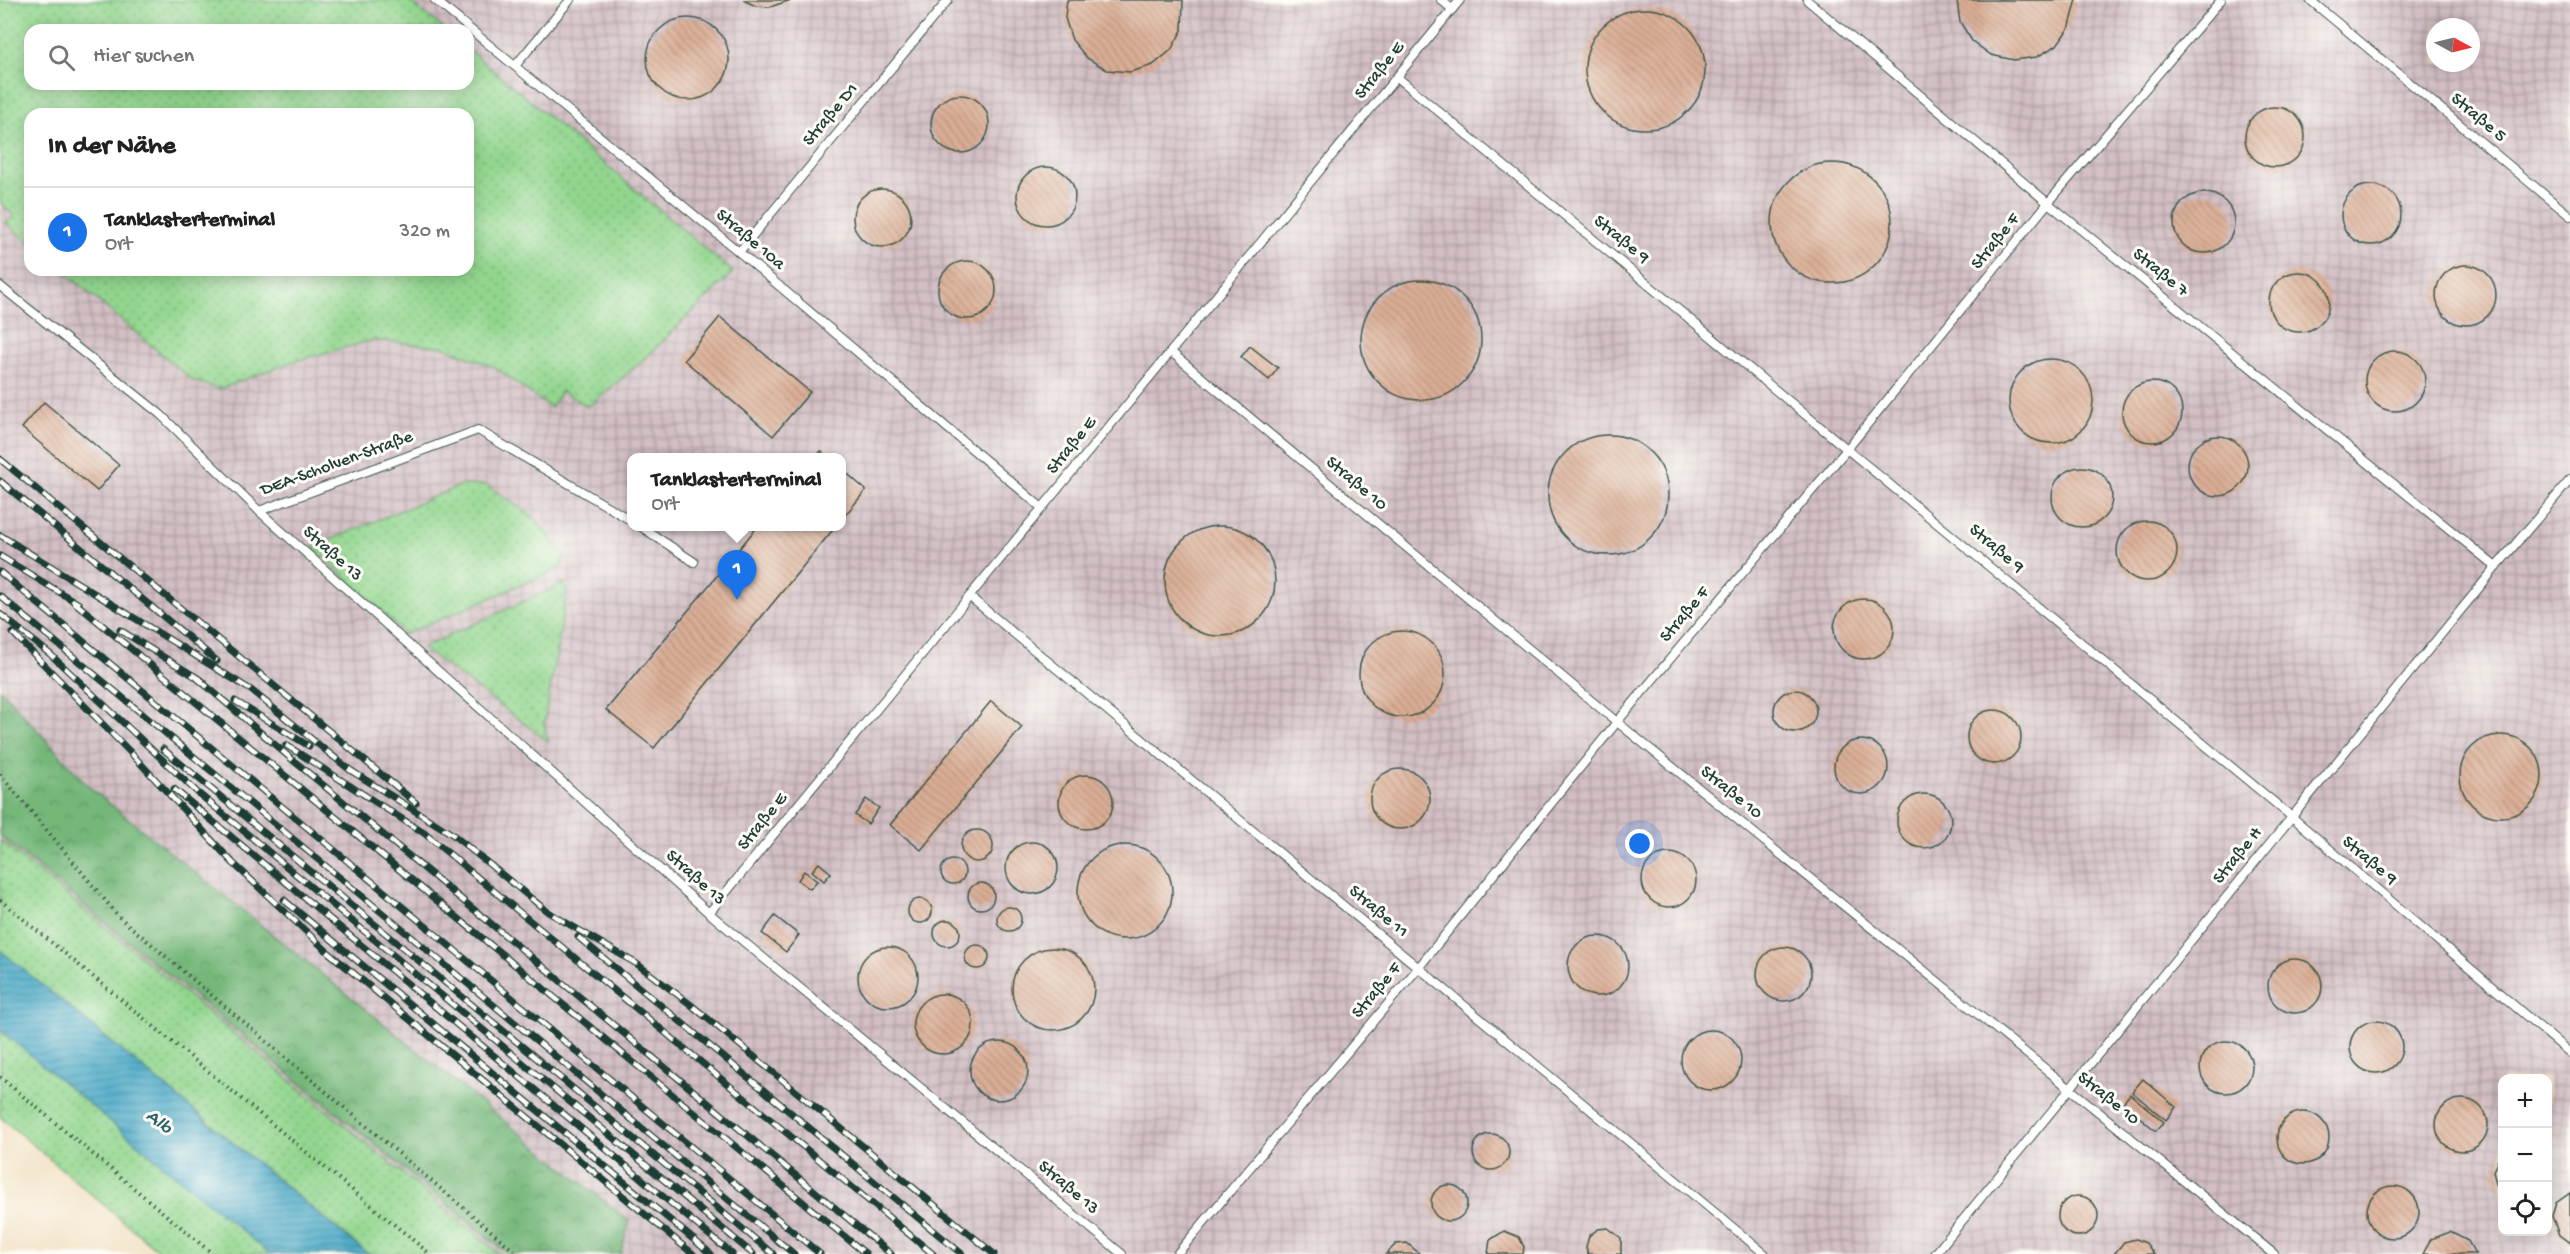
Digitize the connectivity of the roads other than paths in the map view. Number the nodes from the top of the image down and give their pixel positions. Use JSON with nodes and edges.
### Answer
{"nodes":[{"id":1,"x":435,"y":0,"type":"edge"},
{"id":2,"x":570,"y":0,"type":"edge"},
{"id":3,"x":948,"y":0,"type":"edge"},
{"id":4,"x":1441,"y":0,"type":"edge"},
{"id":5,"x":1460,"y":0,"type":"edge"},
{"id":6,"x":1807,"y":0,"type":"edge"},
{"id":7,"x":2221,"y":0,"type":"edge"},
{"id":8,"x":2310,"y":0,"type":"edge"},
{"id":9,"x":1452,"y":9,"type":"junction"},
{"id":10,"x":464,"y":24,"type":"edge"},
{"id":11,"x":474,"y":32,"type":"edge"},
{"id":12,"x":515,"y":66,"type":"junction"},
{"id":13,"x":1397,"y":76,"type":"junction"},
{"id":14,"x":2048,"y":203,"type":"junction"},
{"id":15,"x":2570,"y":216,"type":"edge"},
{"id":16,"x":739,"y":252,"type":"junction"},
{"id":17,"x":0,"y":286,"type":"edge"},
{"id":18,"x":1171,"y":352,"type":"junction"},
{"id":19,"x":1848,"y":448,"type":"junction"},
{"id":20,"x":2570,"y":480,"type":"edge"},
{"id":21,"x":1042,"y":508,"type":"junction"},
{"id":22,"x":259,"y":511,"type":"junction"},
{"id":23,"x":627,"y":519,"type":"edge"},
{"id":24,"x":648,"y":531,"type":"edge"},
{"id":25,"x":694,"y":562,"type":"dead end"},
{"id":26,"x":2496,"y":567,"type":"junction"},
{"id":27,"x":970,"y":597,"type":"junction"},
{"id":28,"x":1617,"y":722,"type":"junction"},
{"id":29,"x":2292,"y":817,"type":"junction"},
{"id":30,"x":709,"y":913,"type":"junction"},
{"id":31,"x":1419,"y":967,"type":"junction"},
{"id":32,"x":2570,"y":1053,"type":"edge"},
{"id":33,"x":2070,"y":1089,"type":"junction"},
{"id":34,"x":1122,"y":1254,"type":"edge"},
{"id":35,"x":1177,"y":1254,"type":"edge"},
{"id":36,"x":1765,"y":1254,"type":"edge"},
{"id":37,"x":1935,"y":1254,"type":"edge"},
{"id":38,"x":2274,"y":1254,"type":"edge"}],
"edges":[{"from":1,"to":10,"type":"lane","name":"Straße 10a"},
{"from":2,"to":12,"type":"lane"},
{"from":3,"to":16,"type":"lane","name":"Straße D1"},
{"from":4,"to":9,"type":"lane"},
{"from":5,"to":9,"type":"lane","name":"Straße E"},
{"from":6,"to":14,"type":"lane","name":"Straße 7"},
{"from":7,"to":14,"type":"lane","name":"Straße F"},
{"from":8,"to":15,"type":"lane","name":"Straße 5"},
{"from":9,"to":13,"type":"lane","name":"Straße E"},
{"from":11,"to":12,"type":"lane","name":"Straße 10a"},
{"from":12,"to":16,"type":"lane","name":"Straße 10a"},
{"from":13,"to":18,"type":"lane","name":"Straße E"},
{"from":13,"to":19,"type":"lane","name":"Straße 9"},
{"from":14,"to":19,"type":"lane","name":"Straße F"},
{"from":14,"to":26,"type":"lane","name":"Straße 7"},
{"from":16,"to":21,"type":"lane","name":"Straße 10a"},
{"from":17,"to":22,"type":"lane","name":"DEA-Scholven-Straße"},
{"from":18,"to":21,"type":"lane","name":"Straße E"},
{"from":18,"to":28,"type":"lane","name":"Straße 10"},
{"from":19,"to":28,"type":"lane","name":"Straße F"},
{"from":19,"to":29,"type":"lane","name":"Straße 9"},
{"from":20,"to":26,"type":"lane","name":"Straße H"},
{"from":21,"to":27,"type":"lane","name":"Straße E"},
{"from":22,"to":23,"type":"lane","name":"DEA-Scholven-Straße"},
{"from":22,"to":30,"type":"lane","name":"Straße 13"},
{"from":24,"to":25,"type":"lane"},
{"from":26,"to":29,"type":"lane","name":"Straße H"},
{"from":27,"to":30,"type":"lane","name":"Straße E"},
{"from":27,"to":31,"type":"lane","name":"Straße 11"},
{"from":28,"to":31,"type":"lane","name":"Straße F"},
{"from":28,"to":33,"type":"lane","name":"Straße 10"},
{"from":29,"to":32,"type":"lane","name":"Straße 9"},
{"from":29,"to":33,"type":"lane","name":"Straße H"},
{"from":30,"to":34,"type":"lane","name":"Straße 13"},
{"from":31,"to":35,"type":"lane","name":"Straße F"},
{"from":31,"to":36,"type":"lane","name":"Straße 11"},
{"from":33,"to":37,"type":"lane","name":"Straße H"},
{"from":33,"to":38,"type":"lane","name":"Straße 10"}]}
